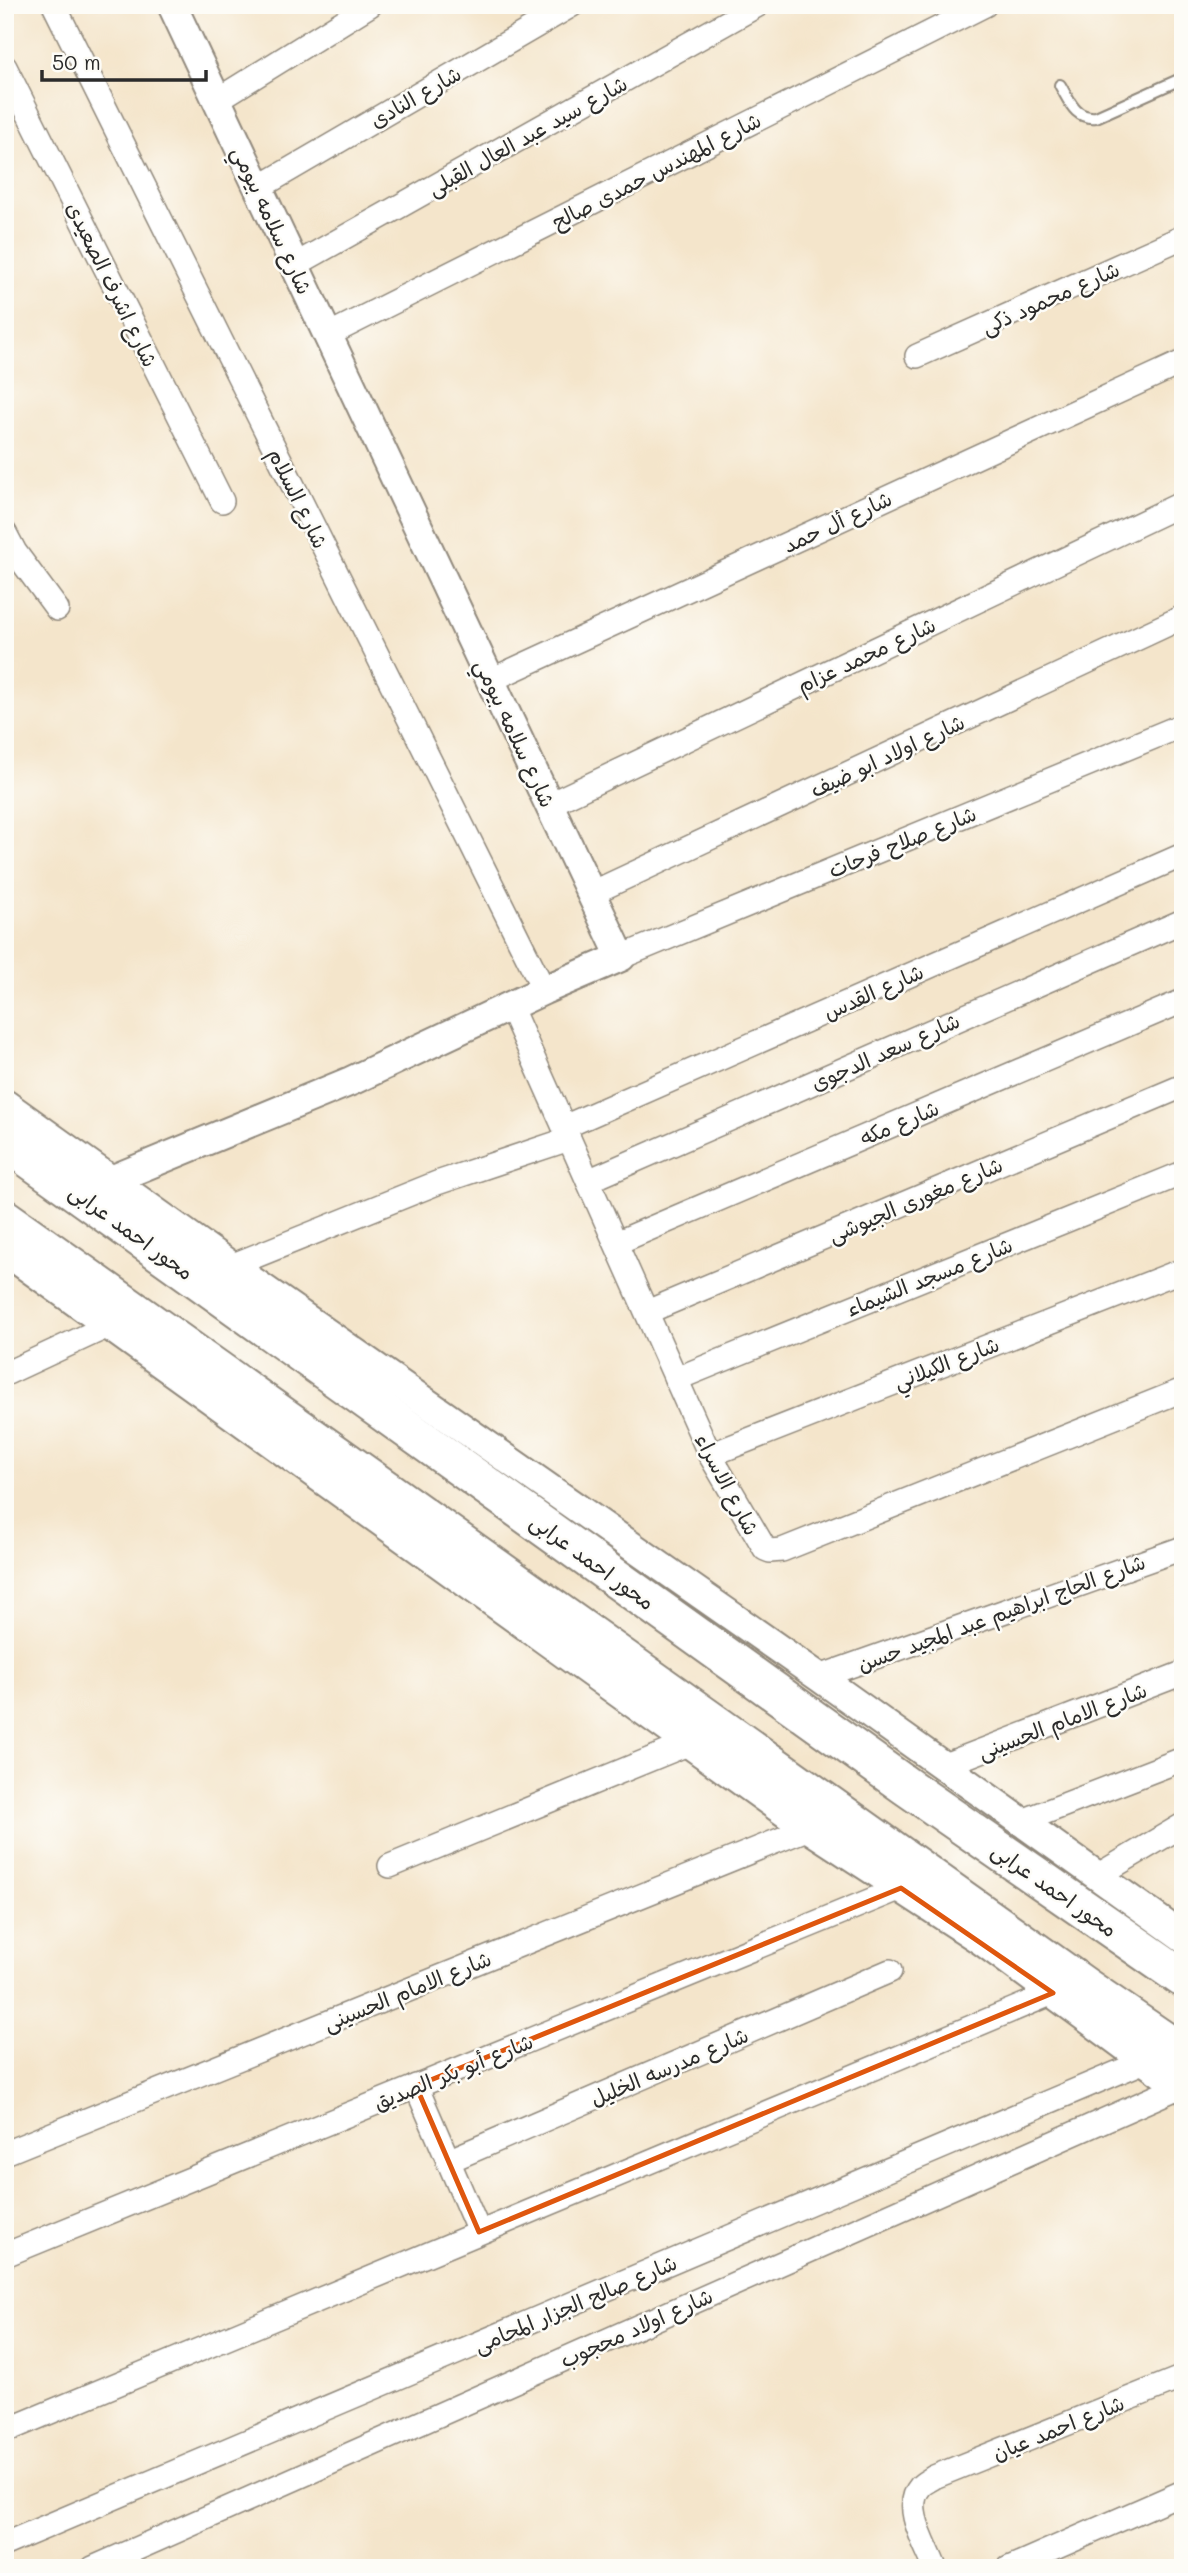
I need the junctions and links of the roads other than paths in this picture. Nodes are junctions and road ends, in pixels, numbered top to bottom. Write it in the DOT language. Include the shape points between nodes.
graph roads {
  1 [pos="54,5"];
  2 [pos="172,5"];
  3 [pos="370,5"];
  4 [pos="572,5"];
  5 [pos="758,5"];
  6 [pos="985,5"];
  7 [pos="5,66"];
  8 [pos="1183,78"];
  9 [pos="1060,86"];
  10 [pos="217,100"];
  11 [pos="258,188"];
  12 [pos="1183,237"];
  13 [pos="295,265"];
  14 [pos="328,335"];
  15 [pos="917,356"];
  16 [pos="1183,362"];
  17 [pos="222,501"];
  18 [pos="1183,503"];
  19 [pos="5,533"];
  20 [pos="57,609"];
  21 [pos="1183,617"];
  22 [pos="491,680"];
  23 [pos="1183,725"];
  24 [pos="550,804"];
  25 [pos="1183,855"];
  26 [pos="592,893"];
  27 [pos="1183,921"];
  28 [pos="621,957"];
  29 [pos="544,990"];
  30 [pos="1183,1001"];
  31 [pos="510,1006"];
  32 [pos="1183,1086"];
  33 [pos="5,1104"];
  34 [pos="567,1133"];
  35 [pos="5,1141"];
  36 [pos="1183,1173"];
  37 [pos="111,1181"];
  38 [pos="588,1181"];
  39 [pos="5,1219"];
  40 [pos="616,1243"];
  41 [pos="5,1251"];
  42 [pos="231,1266"];
  43 [pos="1183,1270"];
  44 [pos="647,1312"];
  45 [pos="108,1325"];
  46 [pos="5,1374"];
  47 [pos="676,1379"];
  48 [pos="1183,1390"];
  49 [pos="710,1455"];
  50 [pos="1183,1548"];
  51 [pos="1183,1673"];
  52 [pos="820,1677"];
  53 [pos="690,1743"];
  54 [pos="1183,1759"];
  55 [pos="942,1766"];
  56 [pos="1020,1822"];
  57 [pos="1183,1825"];
  58 [pos="809,1828"];
  59 [pos="390,1866"];
  60 [pos="1097,1877"];
  61 [pos="901,1888"];
  62 [pos="1176,1925"];
  63 [pos="890,1971"];
  64 [pos="1183,1978"];
  65 [pos="1053,1993"];
  66 [pos="1145,2062"];
  67 [pos="1182,2077"];
  68 [pos="415,2086"];
  69 [pos="5,2153"];
  70 [pos="447,2161"];
  71 [pos="479,2232"];
  72 [pos="5,2255"];
  73 [pos="1183,2377"];
  74 [pos="5,2431"];
  75 [pos="1183,2492"];
  76 [pos="5,2544"];
  77 [pos="93,2568"];
  78 [pos="935,2568"];
  79 [pos="1009,2568"];
  1 -- 29 [label="street, شارع السلام"];
  2 -- 10 [label="street, شارع سلامه بيومي"];
  3 -- 10 [label="street"];
  4 -- 11 [label="street, شارع النادى"];
  5 -- 13 [label="street, شارع سيد عبد العال القبلى"];
  6 -- 14 [label="street, شارع المهندس حمدى صالح"];
  7 -- 17 [label="street, شارع اشرف الصعيدى"];
  8 -- 9 [label="lane" via="1096,117 1074,110"];
  10 -- 11 [label="street, شارع سلامه بيومي"];
  11 -- 13 [label="street, شارع سلامه بيومي"];
  12 -- 15 [label="street, شارع محمود ذكى"];
  13 -- 14 [label="street, شارع سلامه بيومي"];
  14 -- 22 [label="street, شارع سلامه بيومي"];
  16 -- 22 [label="street, شارع أل حمد"];
  18 -- 24 [label="street, شارع محمد عزام"];
  19 -- 20 [label="street"];
  21 -- 26 [label="street, شارع اولاد ابو ضيف"];
  22 -- 24 [label="street, شارع سلامه بيومي"];
  23 -- 28 [label="street, شارع صلاح فرحات"];
  24 -- 26 [label="street, شارع سلامه بيومي"];
  25 -- 34 [label="street, شارع القدس"];
  26 -- 28 [label="street, شارع سلامه بيومي"];
  27 -- 38 [label="street, شارع سعد الدجوى"];
  28 -- 29 [label="street"];
  29 -- 31 [label="street"];
  30 -- 40 [label="street, شارع مكه"];
  31 -- 34 [label="street, شارع الاسراء"];
  31 -- 37 [label="street" via="351,1080"];
  32 -- 44 [label="street, شارع مغورى الجيوشى"];
  33 -- 37 [label="street"];
  34 -- 38 [label="street, شارع الاسراء"];
  34 -- 42 [label="street, شارع القدس"];
  35 -- 64 [label="highway, محور احمد عرابى" via="895,1778"];
  36 -- 47 [label="street, شارع مسجد الشيماء"];
  37 -- 42 [label="street"];
  38 -- 40 [label="street, شارع الاسراء"];
  39 -- 67 [label="highway" via="1074,1979"];
  40 -- 44 [label="street, شارع الاسراء"];
  41 -- 45 [label="street"];
  42 -- 52 [label="street"];
  43 -- 49 [label="street, شارع الكيلاني"];
  44 -- 47 [label="street, شارع الاسراء"];
  45 -- 46 [label="street"];
  45 -- 53 [label="street"];
  47 -- 49 [label="street, شارع الاسراء"];
  48 -- 49 [label="street, شارع الاسراء" via="776,1551 761,1545"];
  50 -- 52 [label="street, شارع الحاج ابراهيم عبد المجيد حسن"];
  51 -- 55 [label="street, شارع الامام الحسينى"];
  52 -- 55 [label="street"];
  53 -- 58 [label="street"];
  53 -- 59 [label="street"];
  54 -- 56 [label="street"];
  55 -- 56 [label="street"];
  56 -- 60 [label="street"];
  57 -- 60 [label="street"];
  58 -- 61 [label="street"];
  58 -- 69 [label="street, شارع الامام الحسينى"];
  60 -- 62 [label="street"];
  61 -- 65 [label="street"];
  61 -- 68 [label="street, شارع أبو بكر الصديق"];
  63 -- 70 [label="street, شارع مدرسه الخليل"];
  65 -- 66 [label="street"];
  65 -- 71 [label="street"];
  66 -- 67 [label="street"];
  66 -- 76 [label="street, شارع صالح الجزار المحامى"];
  67 -- 77 [label="street, شارع اولاد محجوب"];
  68 -- 70 [label="street"];
  68 -- 72 [label="street, شارع أبو بكر الصديق"];
  70 -- 71 [label="street"];
  71 -- 74 [label="street"];
  73 -- 78 [label="street, شارع احمد عيان" via="920,2486 913,2501 914,2515"];
  75 -- 79 [label="street"];
}
